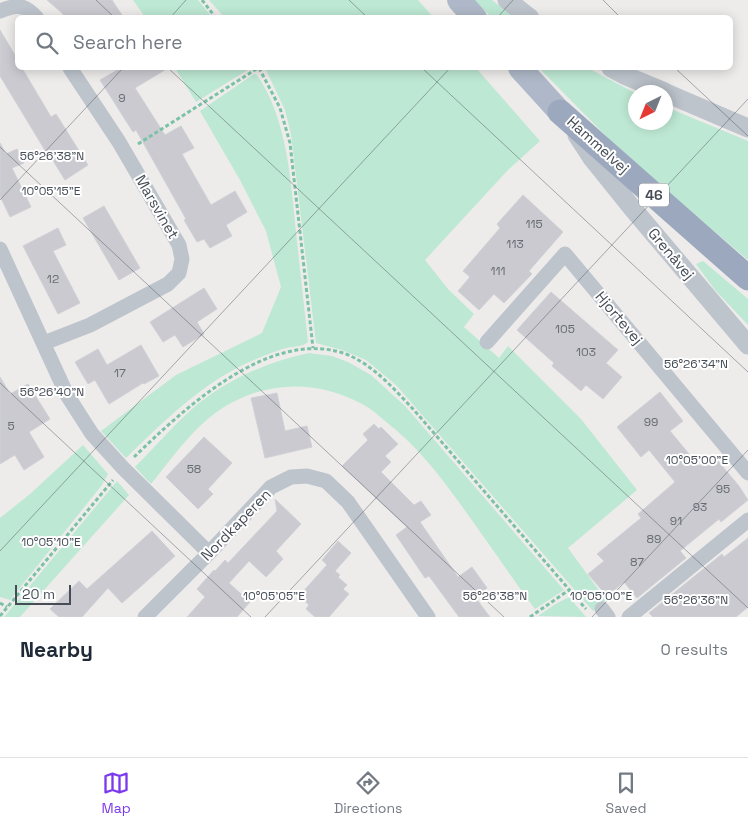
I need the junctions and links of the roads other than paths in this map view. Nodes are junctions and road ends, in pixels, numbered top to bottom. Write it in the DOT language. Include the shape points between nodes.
graph roads {
  1 [pos="459,0"];
  2 [pos="507,0"];
  3 [pos="0,11"];
  4 [pos="34,15"];
  5 [pos="472,15"];
  6 [pos="526,15"];
  7 [pos="71,70"];
  8 [pos="522,70"];
  9 [pos="615,70"];
  10 [pos="647,85"];
  11 [pos="673,96"];
  12 [pos="560,112"];
  13 [pos="748,128"];
  14 [pos="2,259"];
  15 [pos="748,278"];
  16 [pos="487,342"];
  17 [pos="44,343"];
  18 [pos="748,345"];
  19 [pos="748,473"];
  20 [pos="748,520"];
  21 [pos="209,553"];
  22 [pos="145,617"];
  23 [pos="428,617"];
  24 [pos="629,617"];
  1 -- 5 [label="main road"];
  2 -- 6 [label="street"];
  3 -- 4 [label="street" via="14,5 28,9"];
  7 -- 17 [label="street, Marsvinet" via="125,152 179,245 182,259 178,273 168,284 90,325"];
  8 -- 12 [label="main road, Grenåvej / 46"];
  9 -- 10 [label="street"];
  11 -- 13 [label="street"];
  12 -- 15 [label="highway, Hammelvej / 46"];
  12 -- 18 [label="street, Grenåvej" via="592,158"];
  14 -- 17 [label="street"];
  16 -- 19 [label="street, Hjortevej" via="565,254"];
  17 -- 21 [label="street" via="67,395 92,434"];
  20 -- 24 [label="street"];
  21 -- 22 [label="street, Nordkaperen"];
  21 -- 23 [label="street, Nordkaperen" via="271,487 291,477 307,476 326,481 348,502"];
}
